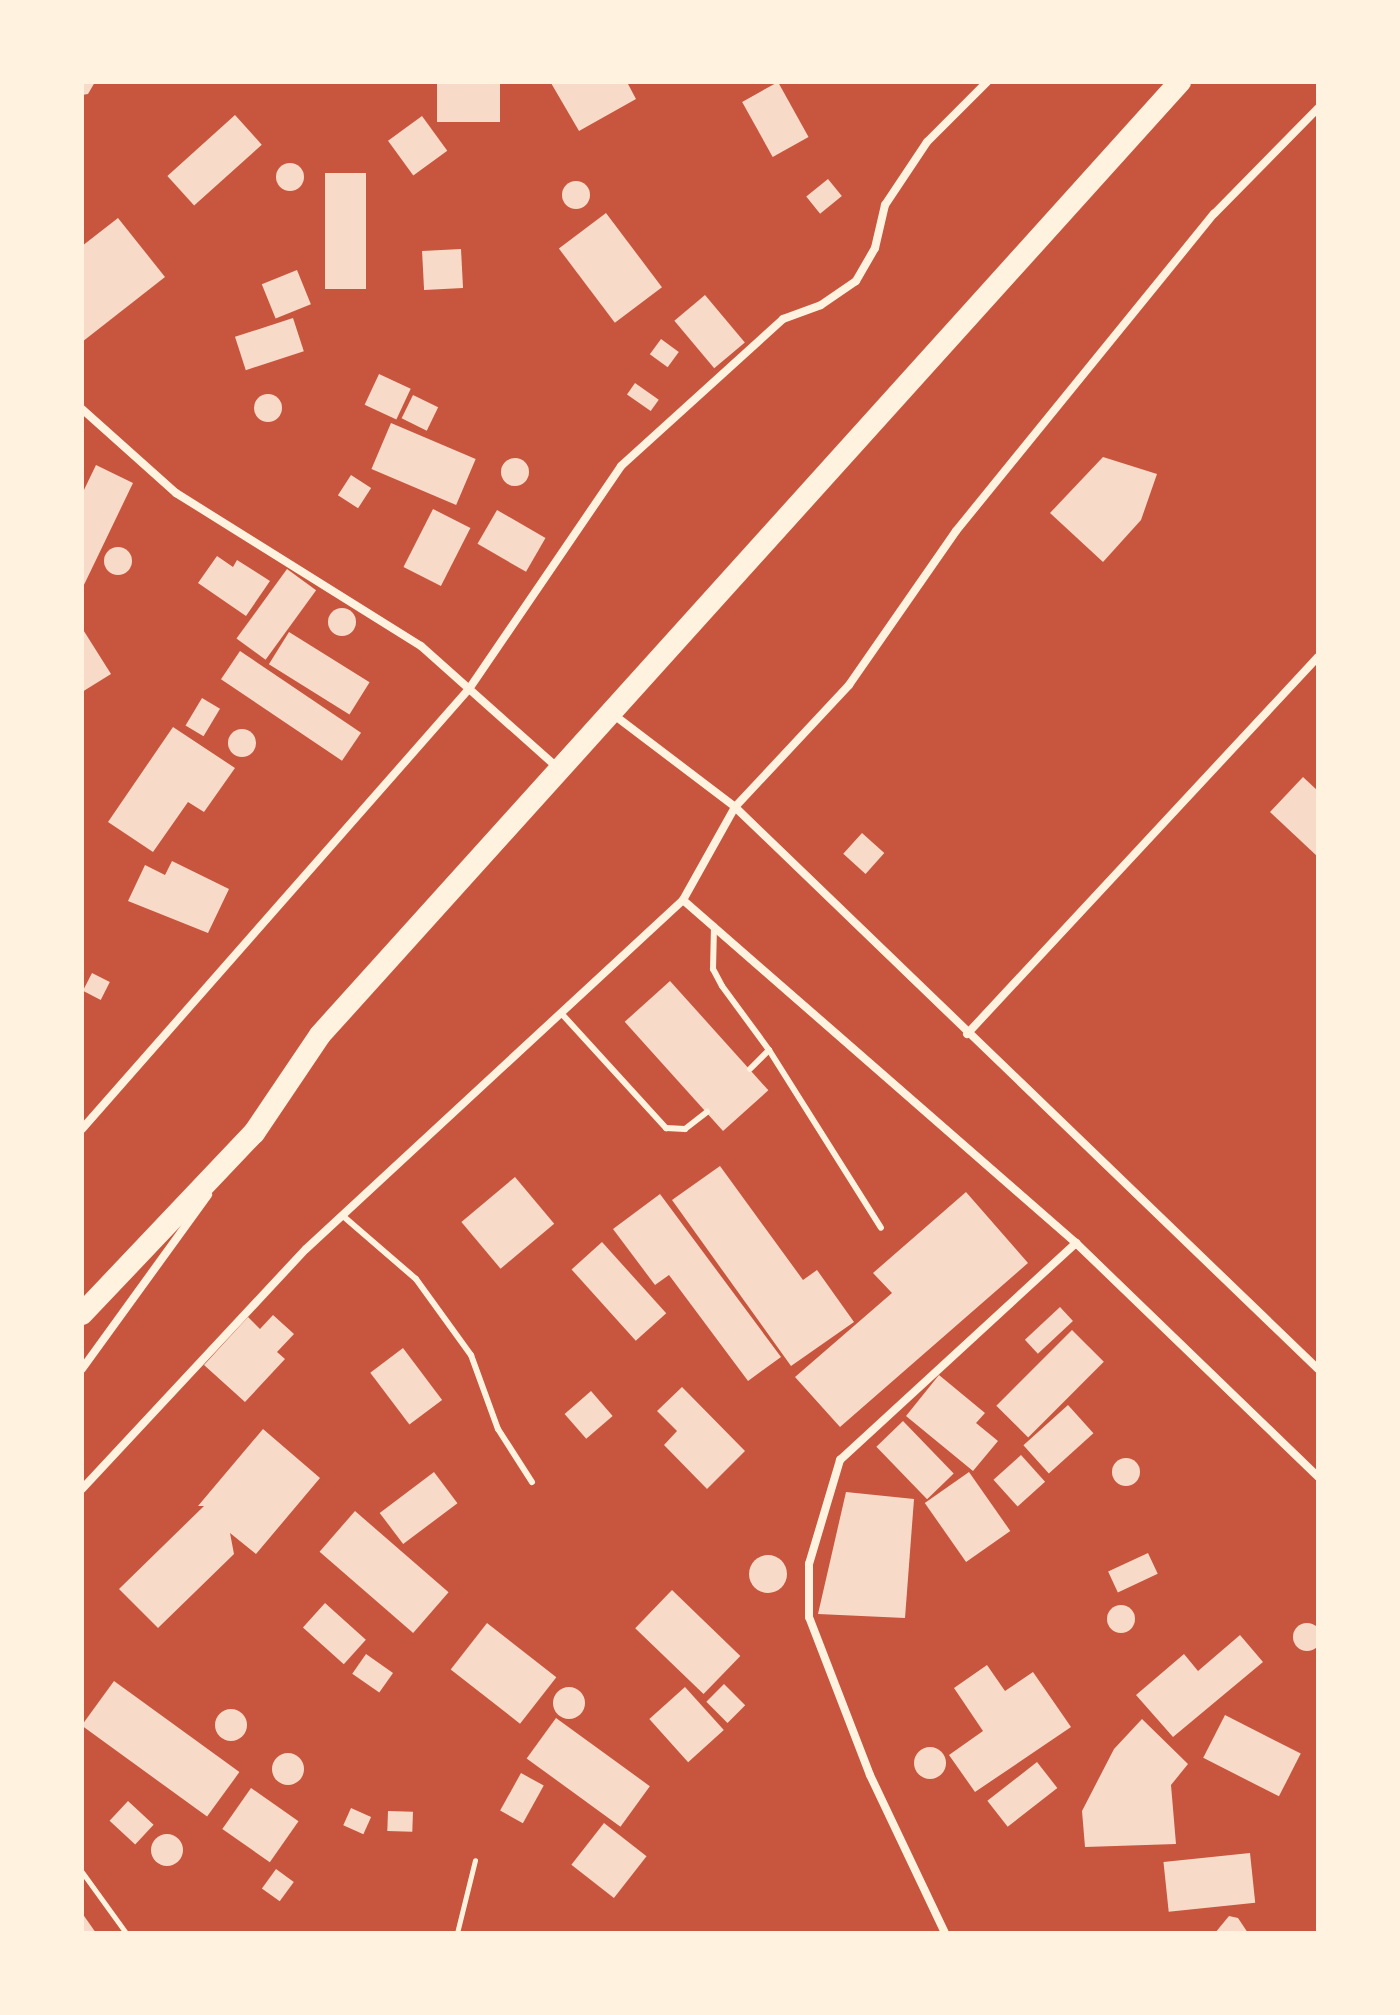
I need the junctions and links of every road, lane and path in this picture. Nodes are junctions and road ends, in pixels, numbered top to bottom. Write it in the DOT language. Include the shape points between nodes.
graph roads {
  1 [pos="987,82"];
  2 [pos="1180,82"];
  3 [pos="1318,108"];
  4 [pos="82,409"];
  5 [pos="1318,657"];
  6 [pos="469,689"];
  7 [pos="614,715"];
  8 [pos="563,772"];
  9 [pos="735,807"];
  10 [pos="683,900"];
  11 [pos="714,926"];
  12 [pos="561,1013"];
  13 [pos="967,1034"];
  14 [pos="769,1050"];
  15 [pos="750,1069"];
  16 [pos="707,1112"];
  17 [pos="82,1129"];
  18 [pos="254,1133"];
  19 [pos="343,1216"];
  20 [pos="881,1228"];
  21 [pos="1076,1243"];
  22 [pos="82,1314"];
  23 [pos="82,1369"];
  24 [pos="1318,1369"];
  25 [pos="1318,1477"];
  26 [pos="532,1482"];
  27 [pos="82,1489"];
  28 [pos="475,1860"];
  29 [pos="82,1872"];
  30 [pos="126,1933"];
  31 [pos="457,1933"];
  32 [pos="945,1933"];
  1 -- 6 [label="street" via="927,142 885,205 875,248 856,281 821,305 783,319 621,466"];
  2 -- 7 [label="highway"];
  3 -- 9 [label="street" via="1214,214 956,531 849,685"];
  4 -- 6 [label="street" via="176,493 421,646"];
  5 -- 13 [label="street"];
  6 -- 8 [label="street"];
  6 -- 17 [label="street"];
  7 -- 8 [label="highway"];
  7 -- 9 [label="street"];
  8 -- 18 [label="highway" via="320,1035"];
  9 -- 10 [label="street"];
  9 -- 13 [label="street"];
  10 -- 11 [label="street"];
  10 -- 12 [label="street"];
  11 -- 14 [label="lane" via="713,969"];
  11 -- 21 [label="street"];
  12 -- 16 [label="lane" via="666,1128 685,1129"];
  12 -- 19 [label="street"];
  13 -- 24 [label="street"];
  14 -- 15 [label="lane"];
  14 -- 20 [label="lane"];
  18 -- 22 [label="highway"];
  18 -- 23 [label="street"];
  19 -- 26 [label="lane" via="416,1279 471,1355 498,1429"];
  19 -- 27 [label="street"];
  21 -- 25 [label="street"];
  21 -- 32 [label="street" via="840,1460 809,1564 809,1617 870,1775"];
  28 -- 31 [label="path"];
  29 -- 30 [label="path"];
}
